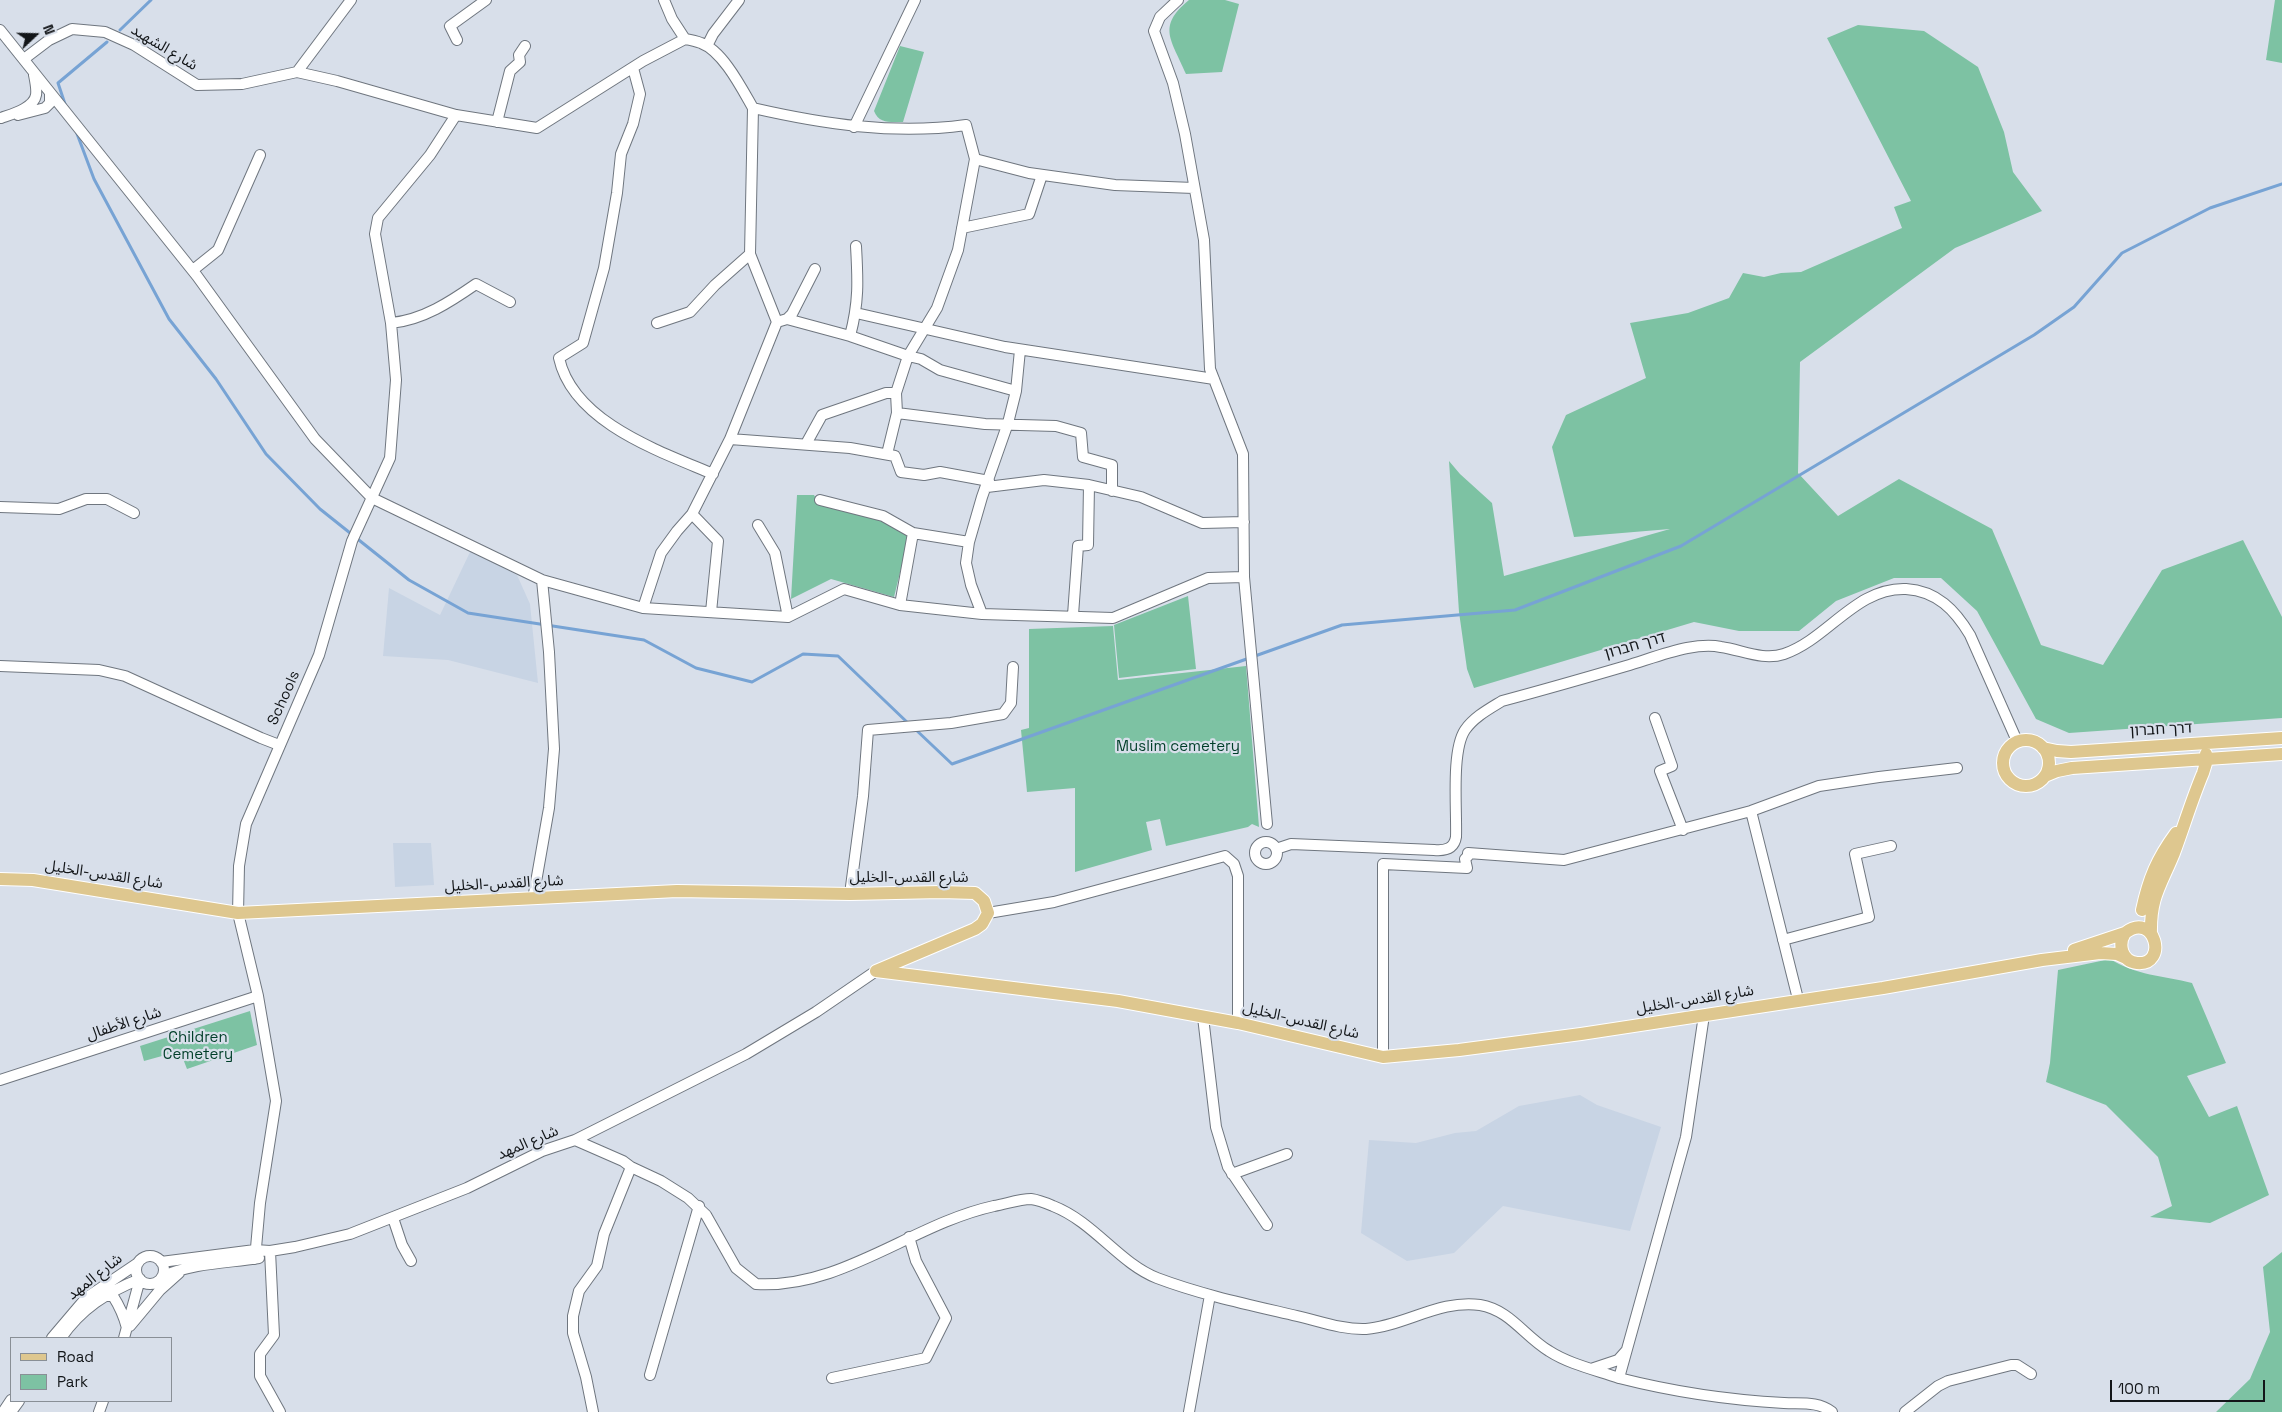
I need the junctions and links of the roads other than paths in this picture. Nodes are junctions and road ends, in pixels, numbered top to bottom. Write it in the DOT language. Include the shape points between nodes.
graph roads {
  1 [pos="351,0"];
  2 [pos="486,0"];
  3 [pos="664,0"];
  4 [pos="740,0"];
  5 [pos="915,0"];
  6 [pos="1178,0"];
  7 [pos="0,30"];
  8 [pos="686,39"];
  9 [pos="457,40"];
  10 [pos="525,46"];
  11 [pos="707,46"];
  12 [pos="24,59"];
  13 [pos="633,68"];
  14 [pos="297,72"];
  15 [pos="34,73"];
  16 [pos="50,93"];
  17 [pos="45,108"];
  18 [pos="753,108"];
  19 [pos="66,113"];
  20 [pos="456,115"];
  21 [pos="0,118"];
  22 [pos="497,122"];
  23 [pos="854,127"];
  24 [pos="260,155"];
  25 [pos="975,159"];
  26 [pos="1042,175"];
  27 [pos="1194,188"];
  28 [pos="962,228"];
  29 [pos="856,246"];
  30 [pos="750,254"];
  31 [pos="815,269"];
  32 [pos="193,270"];
  33 [pos="510,302"];
  34 [pos="856,313"];
  35 [pos="782,321"];
  36 [pos="391,323"];
  37 [pos="657,323"];
  38 [pos="925,330"];
  39 [pos="850,336"];
  40 [pos="1020,350"];
  41 [pos="908,356"];
  42 [pos="1214,379"];
  43 [pos="1016,390"];
  44 [pos="896,393"];
  45 [pos="896,413"];
  46 [pos="1008,423"];
  47 [pos="730,439"];
  48 [pos="806,444"];
  49 [pos="887,454"];
  50 [pos="713,474"];
  51 [pos="988,484"];
  52 [pos="1088,485"];
  53 [pos="1112,491"];
  54 [pos="372,498"];
  55 [pos="820,500"];
  56 [pos="0,507"];
  57 [pos="134,513"];
  58 [pos="692,514"];
  59 [pos="1244,522"];
  60 [pos="758,525"];
  61 [pos="913,533"];
  62 [pos="970,542"];
  63 [pos="1244,577"];
  64 [pos="542,580"];
  65 [pos="900,605"];
  66 [pos="643,608"];
  67 [pos="711,612"];
  68 [pos="982,614"];
  69 [pos="1073,615"];
  70 [pos="788,616"];
  71 [pos="0,666"];
  72 [pos="1013,667"];
  73 [pos="1655,718"];
  74 [pos="2282,738"];
  75 [pos="2017,741"];
  76 [pos="2203,744"];
  77 [pos="279,745"];
  78 [pos="2043,748"];
  79 [pos="2282,754"];
  80 [pos="2203,760"];
  81 [pos="1957,768"];
  82 [pos="2045,776"];
  83 [pos="1751,811"];
  84 [pos="2185,820"];
  85 [pos="1267,824"];
  86 [pos="1683,830"];
  87 [pos="1891,846"];
  88 [pos="1276,849"];
  89 [pos="0,879"];
  90 [pos="2155,893"];
  91 [pos="850,894"];
  92 [pos="533,899"];
  93 [pos="2142,910"];
  94 [pos="238,913"];
  95 [pos="988,913"];
  96 [pos="2128,931"];
  97 [pos="2151,934"];
  98 [pos="1783,940"];
  99 [pos="2126,958"];
  100 [pos="2042,960"];
  101 [pos="876,971"];
  102 [pos="258,996"];
  103 [pos="1798,1000"];
  104 [pos="1704,1015"];
  105 [pos="1203,1017"];
  106 [pos="1238,1024"];
  107 [pos="1383,1057"];
  108 [pos="0,1080"];
  109 [pos="574,1140"];
  110 [pos="1287,1154"];
  111 [pos="631,1167"];
  112 [pos="1232,1174"];
  113 [pos="699,1206"];
  114 [pos="393,1218"];
  115 [pos="1266,1225"];
  116 [pos="909,1238"];
  117 [pos="270,1251"];
  118 [pos="255,1254"];
  119 [pos="411,1261"];
  120 [pos="161,1262"];
  121 [pos="138,1263"];
  122 [pos="186,1268"];
  123 [pos="161,1278"];
  124 [pos="140,1279"];
  125 [pos="1210,1294"];
  126 [pos="106,1296"];
  127 [pos="154,1297"];
  128 [pos="126,1334"];
  129 [pos="53,1337"];
  130 [pos="62,1337"];
  131 [pos="1626,1350"];
  132 [pos="1591,1369"];
  133 [pos="2031,1374"];
  134 [pos="650,1375"];
  135 [pos="832,1378"];
  136 [pos="1619,1378"];
  137 [pos="10,1402"];
  138 [pos="1785,1408"];
  139 [pos="3,1412"];
  140 [pos="280,1412"];
  141 [pos="594,1412"];
  142 [pos="1189,1412"];
  143 [pos="1832,1412"];
  144 [pos="1905,1412"];
  1 -- 14 [label="street"];
  2 -- 9 [label="street" via="450,26"];
  3 -- 8 [label="street"];
  4 -- 11 [label="street"];
  5 -- 23 [label="street"];
  6 -- 27 [label="street" via="1160,17 1154,32 1173,83"];
  7 -- 12 [label="street"];
  8 -- 11 [label="street"];
  8 -- 13 [label="street"];
  10 -- 22 [label="street" via="519,55 520,62 510,71"];
  11 -- 18 [label="street" via="727,66"];
  12 -- 14 [label="street, شارع الشهيد" via="49,40 72,29 105,32 134,44 197,85 242,84"];
  12 -- 15 [label="street"];
  13 -- 22 [label="street" via="537,128"];
  13 -- 50 [label="street" via="640,94 621,154 617,193 595,303 583,343 560,358 568,381 594,414 614,428"];
  14 -- 20 [label="street"];
  15 -- 16 [label="street"];
  15 -- 21 [label="street" via="36,95 32,102"];
  16 -- 17 [label="street" via="50,103"];
  16 -- 19 [label="street"];
  17 -- 19 [label="street"];
  17 -- 21 [label="street"];
  18 -- 23 [label="street"];
  18 -- 30 [label="street"];
  19 -- 32 [label="street"];
  20 -- 22 [label="street"];
  20 -- 36 [label="street, Schools" via="430,155 378,218 375,234"];
  23 -- 25 [label="street" via="930,130 966,125"];
  24 -- 32 [label="street" via="218,250"];
  25 -- 26 [label="street"];
  25 -- 28 [label="street"];
  26 -- 27 [label="street" via="1115,186"];
  26 -- 28 [label="street" via="1029,214"];
  27 -- 42 [label="street" via="1204,240 1210,368"];
  28 -- 38 [label="street" via="958,250 937,308"];
  29 -- 34 [label="street" via="859,292"];
  30 -- 35 [label="street"];
  30 -- 37 [label="street" via="714,285 690,312"];
  31 -- 35 [label="street" via="792,314"];
  32 -- 54 [label="street" via="315,439"];
  33 -- 36 [label="street" via="476,284 448,303 407,322"];
  34 -- 38 [label="street"];
  34 -- 39 [label="street"];
  35 -- 39 [label="street"];
  35 -- 47 [label="street"];
  36 -- 54 [label="street, Schools" via="396,380 390,458"];
  38 -- 40 [label="street"];
  38 -- 41 [label="street"];
  39 -- 41 [label="street"];
  40 -- 42 [label="street"];
  40 -- 43 [label="street"];
  41 -- 43 [label="street" via="940,370"];
  41 -- 44 [label="street"];
  42 -- 59 [label="street" via="1243,454"];
  43 -- 46 [label="street"];
  44 -- 45 [label="street"];
  44 -- 48 [label="street" via="886,392 822,415"];
  45 -- 46 [label="street" via="985,424"];
  45 -- 49 [label="street"];
  46 -- 51 [label="street"];
  46 -- 53 [label="street" via="1056,426 1081,433 1083,457 1112,465"];
  47 -- 48 [label="street"];
  47 -- 50 [label="street"];
  48 -- 49 [label="street"];
  49 -- 51 [label="street" via="895,456 900,472 924,475 940,472"];
  50 -- 58 [label="street"];
  51 -- 52 [label="street" via="1044,480"];
  51 -- 62 [label="street"];
  52 -- 53 [label="street"];
  52 -- 69 [label="street" via="1088,545 1078,546"];
  53 -- 59 [label="street" via="1141,498 1202,523"];
  54 -- 64 [label="street"];
  54 -- 77 [label="street, Schools" via="352,541 319,655"];
  55 -- 61 [label="street" via="883,516"];
  56 -- 57 [label="street" via="58,509 86,499 107,499"];
  58 -- 66 [label="street" via="661,554"];
  58 -- 67 [label="street" via="718,541"];
  59 -- 63 [label="street"];
  60 -- 70 [label="street" via="775,553"];
  61 -- 62 [label="street"];
  61 -- 65 [label="street"];
  62 -- 68 [label="street" via="966,563"];
  63 -- 69 [label="street" via="1208,578 1113,618"];
  63 -- 85 [label="street"];
  64 -- 66 [label="street"];
  64 -- 92 [label="street" via="554,750 549,808"];
  65 -- 68 [label="street"];
  65 -- 70 [label="street" via="844,589"];
  66 -- 67 [label="street"];
  67 -- 70 [label="street"];
  68 -- 69 [label="street"];
  71 -- 77 [label="street" via="99,670 125,676"];
  72 -- 91 [label="street" via="1011,703 1003,714 951,723 868,730"];
  73 -- 86 [label="street" via="1672,766 1660,770"];
  74 -- 76 [label="main road, דרך חברון"];
  75 -- 78 [label="main road" via="2031,740"];
  75 -- 82 [label="main road" via="2003,757 2008,778 2027,786"];
  75 -- 88 [label="street, דרך חברון" via="1960,619 1946,603 1920,591 1904,589 1857,604 1821,633 1784,654 1755,655 1721,647 1686,648 1490,708 1472,722 1462,736 1457,759 1456,837 1449,848 1291,844"];
  76 -- 78 [label="main road, דרך חברון" via="2071,752"];
  76 -- 80 [label="main road"];
  77 -- 94 [label="street, Schools" via="246,824 239,866"];
  78 -- 82 [label="main road" via="2049,765"];
  79 -- 80 [label="main road"];
  80 -- 82 [label="main road" via="2072,768"];
  80 -- 84 [label="main road" via="2194,772 2193,795"];
  81 -- 83 [label="street" via="1820,786"];
  83 -- 86 [label="street"];
  83 -- 98 [label="street"];
  84 -- 90 [label="main road"];
  84 -- 93 [label="main road" via="2157,861"];
  86 -- 107 [label="street" via="1564,860 1468,853 1465,859 1467,868 1383,864"];
  87 -- 98 [label="street" via="1855,854 1869,917"];
  89 -- 94 [label="main road, شارع القدس-الخليل" via="33,880"];
  90 -- 93 [label="main road"];
  90 -- 97 [label="main road"];
  91 -- 92 [label="main road, شارع القدس-الخليل" via="677,891"];
  91 -- 95 [label="main road, شارع القدس-الخليل" via="975,893 984,901"];
  92 -- 94 [label="main road, شارع القدس-الخليل"];
  93 -- 96 [label="main road"];
  94 -- 102 [label="street, Schools"];
  95 -- 101 [label="main road" via="982,924 968,933"];
  95 -- 106 [label="street" via="1054,902 1225,856 1234,864 1238,876"];
  96 -- 97 [label="main road" via="2141,928"];
  96 -- 99 [label="main road" via="2122,937 2121,948"];
  96 -- 100 [label="main road"];
  97 -- 99 [label="main road" via="2156,945 2152,956 2137,963"];
  98 -- 103 [label="street"];
  99 -- 100 [label="main road" via="2100,952"];
  100 -- 103 [label="main road, شارع القدس-الخليل"];
  101 -- 105 [label="main road, شارع القدس-الخليل" via="1118,1001"];
  101 -- 109 [label="street, شارع المهد" via="746,1054"];
  102 -- 108 [label="street, شارع الأطفال"];
  102 -- 118 [label="street, Schools" via="276,1101"];
  103 -- 104 [label="main road, شارع القدس-الخليل"];
  104 -- 107 [label="main road, شارع القدس-الخليل" via="1459,1050"];
  104 -- 131 [label="street" via="1686,1137"];
  105 -- 106 [label="main road, شارع القدس-الخليل"];
  105 -- 112 [label="street" via="1216,1127"];
  106 -- 107 [label="main road, شارع القدس-الخليل"];
  109 -- 111 [label="street"];
  109 -- 114 [label="street, شارع المهد" via="542,1151 467,1188"];
  110 -- 112 [label="street"];
  111 -- 113 [label="street" via="661,1181"];
  111 -- 141 [label="street" via="604,1234 597,1266 579,1291 572,1316 573,1333"];
  112 -- 115 [label="street"];
  113 -- 116 [label="street" via="736,1268 756,1284 794,1283 814,1277"];
  113 -- 134 [label="street"];
  114 -- 117 [label="street, شارع المهد" via="350,1234"];
  114 -- 119 [label="street"];
  116 -- 125 [label="street" via="979,1209 1031,1199 1058,1208 1086,1224 1155,1277"];
  116 -- 135 [label="street" via="916,1261 946,1318 926,1358"];
  117 -- 118 [label="street, شارع المهد" via="259,1259"];
  117 -- 140 [label="street" via="274,1335 260,1354 260,1376"];
  118 -- 120 [label="street"];
  118 -- 122 [label="street"];
  120 -- 121 [label="street" via="152,1256"];
  120 -- 123 [label="street" via="164,1271"];
  121 -- 124 [label="street" via="136,1270"];
  121 -- 129 [label="street, شارع المهد" via="86,1298"];
  122 -- 123 [label="street"];
  122 -- 127 [label="street" via="169,1280"];
  123 -- 124 [label="street" via="149,1284"];
  123 -- 127 [label="street"];
  124 -- 126 [label="street, شارع المهد"];
  124 -- 128 [label="street"];
  125 -- 132 [label="street" via="1362,1329 1381,1327 1457,1304 1479,1305 1499,1310 1549,1352"];
  125 -- 142 [label="street"];
  126 -- 128 [label="street" via="113,1296 118,1302"];
  126 -- 130 [label="street, شارع المهد" via="78,1316"];
  127 -- 128 [label="street"];
  131 -- 132 [label="street" via="1618,1360"];
  131 -- 136 [label="street"];
  132 -- 136 [label="street"];
  133 -- 144 [label="street" via="2017,1364 1948,1381"];
  136 -- 138 [label="street" via="1692,1394"];
  137 -- 139 [label="street"];
  138 -- 143 [label="street" via="1815,1404"];
}
